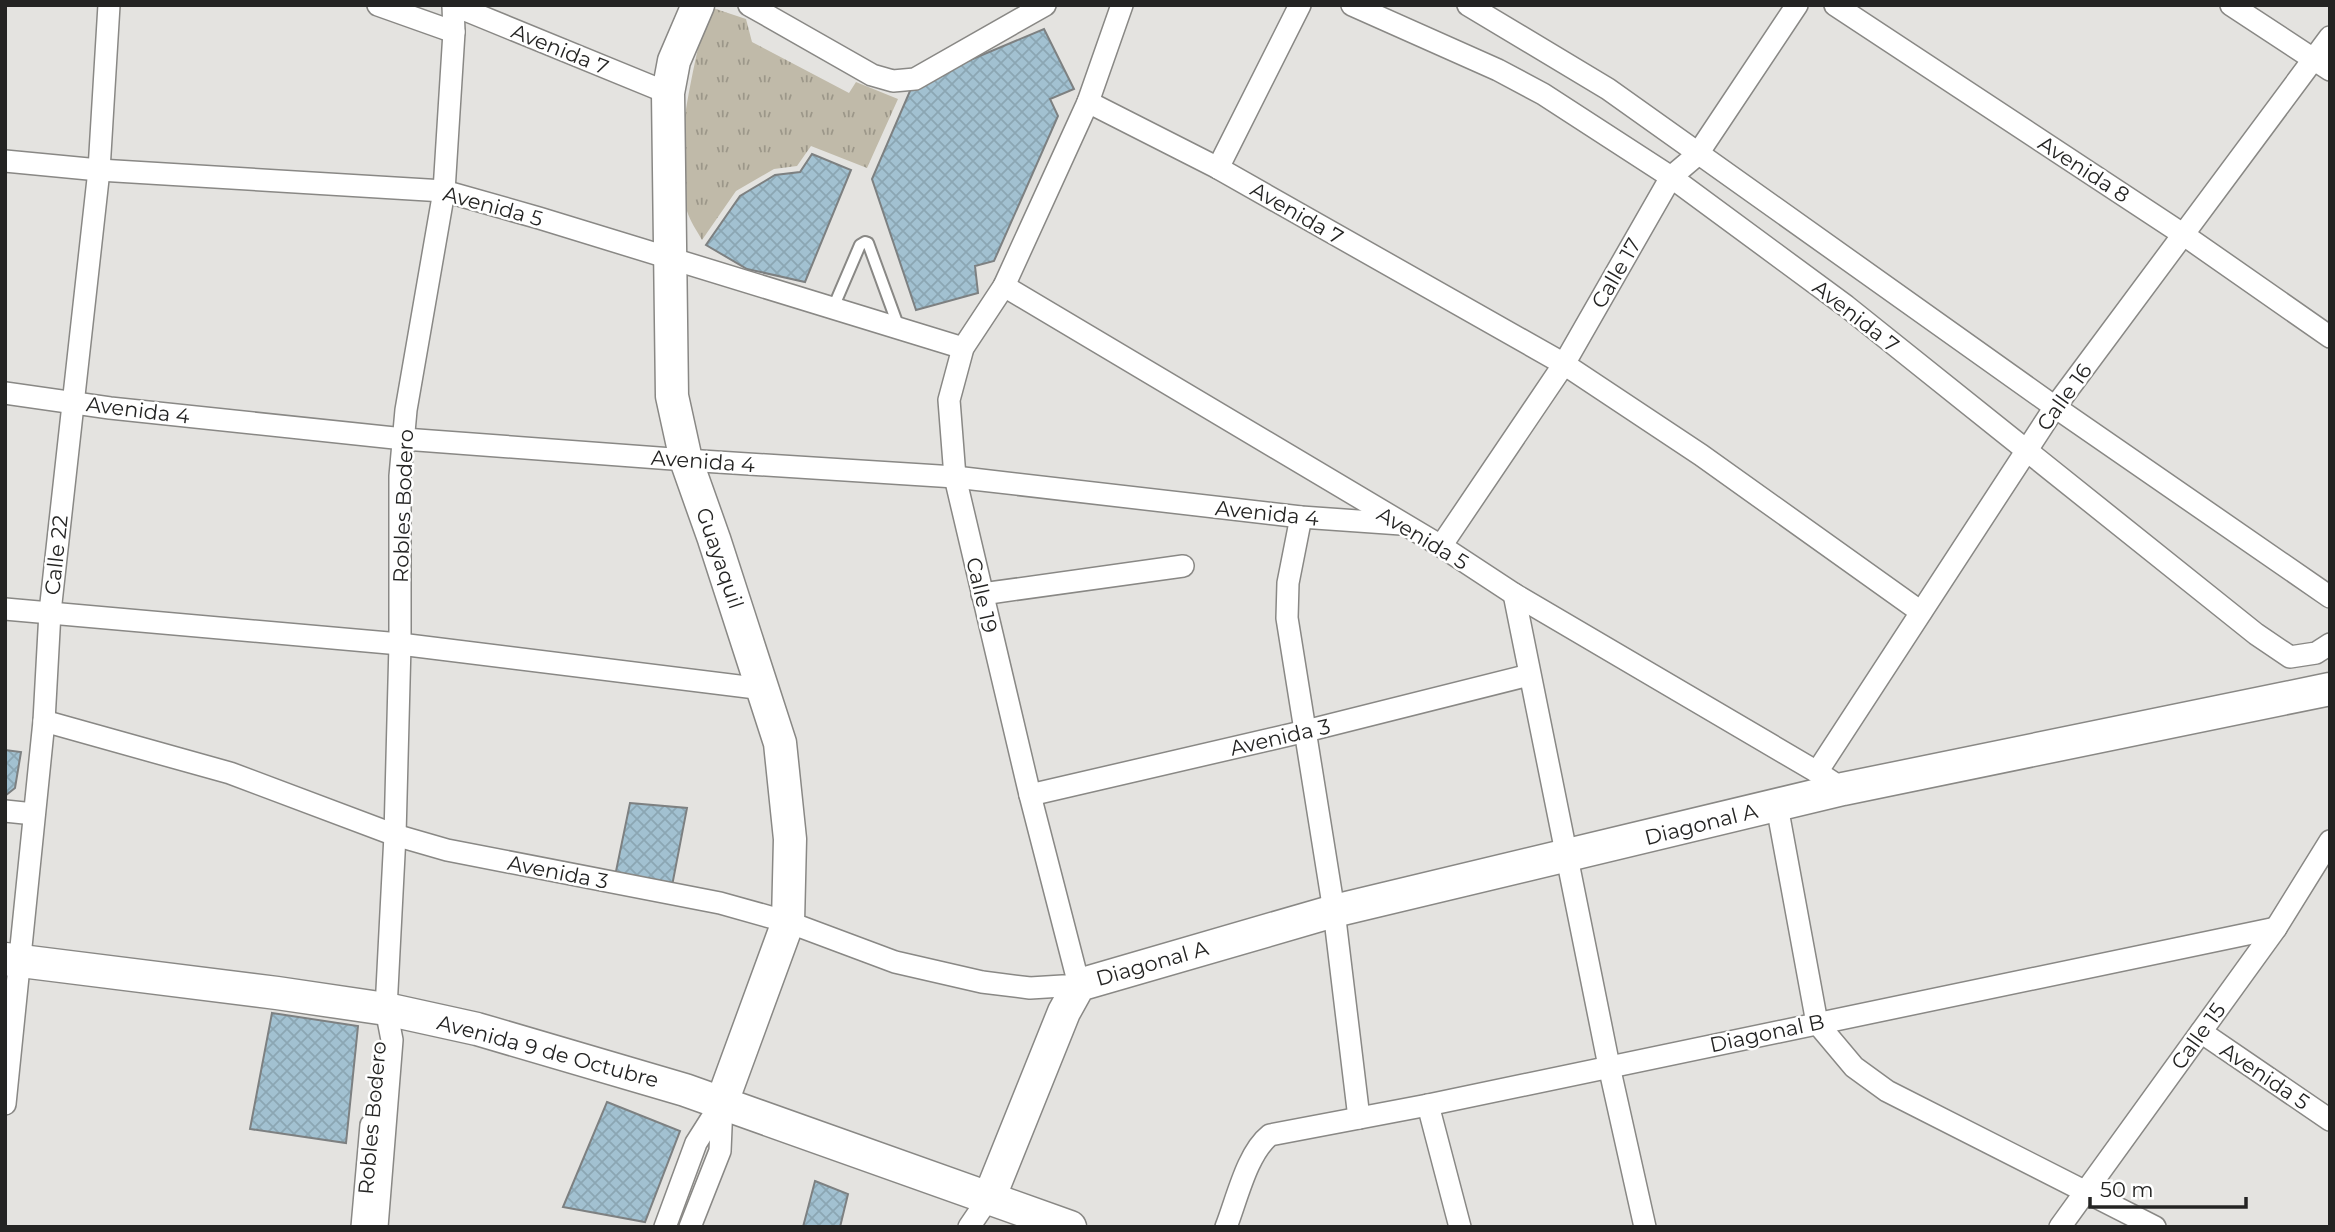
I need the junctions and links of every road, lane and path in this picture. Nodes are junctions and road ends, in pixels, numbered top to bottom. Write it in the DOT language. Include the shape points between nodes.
graph roads {
  1 [pos="109,5"];
  2 [pos="378,5"];
  3 [pos="453,5"];
  4 [pos="698,5"];
  5 [pos="749,5"];
  6 [pos="1045,5"];
  7 [pos="1122,5"];
  8 [pos="1300,5"];
  9 [pos="1352,5"];
  10 [pos="1468,5"];
  11 [pos="1797,5"];
  12 [pos="1835,5"];
  13 [pos="2231,5"];
  14 [pos="454,32"];
  15 [pos="2330,37"];
  16 [pos="2322,65"];
  17 [pos="668,93"];
  18 [pos="1088,102"];
  19 [pos="1698,155"];
  20 [pos="5,161"];
  21 [pos="1218,168"];
  22 [pos="99,170"];
  23 [pos="1671,177"];
  24 [pos="444,191"];
  25 [pos="2184,235"];
  26 [pos="671,259"];
  27 [pos="1004,286"];
  28 [pos="833,308"];
  29 [pos="899,328"];
  30 [pos="2330,337"];
  31 [pos="963,348"];
  32 [pos="1564,365"];
  33 [pos="5,393"];
  34 [pos="73,401"];
  35 [pos="2055,407"];
  36 [pos="404,439"];
  37 [pos="2026,450"];
  38 [pos="686,460"];
  39 [pos="955,477"];
  40 [pos="1301,517"];
  41 [pos="1401,524"];
  42 [pos="1441,546"];
  43 [pos="1183,566"];
  44 [pos="982,594"];
  45 [pos="1514,594"];
  46 [pos="2330,597"];
  47 [pos="5,609"];
  48 [pos="1921,611"];
  49 [pos="50,612"];
  50 [pos="400,644"];
  51 [pos="2330,644"];
  52 [pos="2290,657"];
  53 [pos="1530,675"];
  54 [pos="764,689"];
  55 [pos="2318,692"];
  56 [pos="44,721"];
  57 [pos="1306,731"];
  58 [pos="1830,780"];
  59 [pos="1030,795"];
  60 [pos="1777,806"];
  61 [pos="5,811"];
  62 [pos="34,814"];
  63 [pos="395,835"];
  64 [pos="2327,853"];
  65 [pos="1567,856"];
  66 [pos="1334,911"];
  67 [pos="788,922"];
  68 [pos="2276,928"];
  69 [pos="12,959"];
  70 [pos="1079,985"];
  71 [pos="386,1009"];
  72 [pos="1817,1023"];
  73 [pos="2201,1032"];
  74 [pos="1609,1066"];
  75 [pos="722,1102"];
  76 [pos="5,1104"];
  77 [pos="1428,1105"];
  78 [pos="1359,1118"];
  79 [pos="2330,1120"];
  80 [pos="2086,1192"];
  81 [pos="993,1201"];
  82 [pos="362,1227"];
  83 [pos="377,1227"];
  84 [pos="665,1227"];
  85 [pos="690,1227"];
  86 [pos="969,1227"];
  87 [pos="1070,1227"];
  88 [pos="1226,1227"];
  89 [pos="1460,1227"];
  90 [pos="1645,1227"];
  91 [pos="2060,1227"];
  92 [pos="2155,1227"];
  1 -- 22 [label="street, Calle 22"];
  2 -- 14 [label="street"];
  3 -- 14 [label="street, Robles Bodero"];
  3 -- 17 [label="street, Avenida 7"];
  4 -- 17 [label="street, Guayaquil" via="674,61"];
  5 -- 6 [label="street" via="872,75 893,81 915,79"];
  7 -- 18 [label="street, Calle 19"];
  8 -- 21 [label="street"];
  9 -- 23 [label="street, Avenida 7" via="1543,94"];
  10 -- 19 [label="street, Avenida 7" via="1608,89"];
  11 -- 19 [label="street, Calle 17"];
  12 -- 25 [label="street, Avenida 8"];
  13 -- 16 [label="street"];
  14 -- 24 [label="street, Robles Bodero"];
  15 -- 16 [label="street, Calle 16"];
  16 -- 25 [label="street, Calle 16"];
  17 -- 26 [label="street, Guayaquil"];
  18 -- 21 [label="street, Avenida 7"];
  18 -- 27 [label="street, Calle 19"];
  19 -- 23 [label="street, Calle 17"];
  19 -- 35 [label="street, Avenida 7"];
  20 -- 22 [label="street, Avenida 5"];
  21 -- 32 [label="street, Avenida 7"];
  22 -- 24 [label="street, Avenida 5"];
  22 -- 34 [label="street, Calle 22"];
  23 -- 32 [label="street, Calle 17"];
  23 -- 37 [label="street, Avenida 7" via="1846,306"];
  24 -- 26 [label="street, Avenida 5"];
  24 -- 36 [label="street, Robles Bodero"];
  25 -- 30 [label="street, Avenida 8"];
  25 -- 35 [label="street, Calle 16"];
  26 -- 28 [label="street, Avenida 5"];
  26 -- 38 [label="street, Guayaquil" via="672,396"];
  27 -- 31 [label="street, Calle 19"];
  27 -- 41 [label="street, Avenida 5"];
  28 -- 29 [label="street, Avenida 5"];
  28 -- 29 [label="lane" via="865,242"];
  29 -- 31 [label="street, Avenida 5"];
  31 -- 39 [label="street, Calle 19" via="948,400"];
  32 -- 42 [label="street, Calle 17"];
  32 -- 48 [label="street, Avenida 7" via="1701,455"];
  33 -- 34 [label="street, Avenida 4"];
  34 -- 36 [label="street, Avenida 4"];
  34 -- 49 [label="street, Calle 22"];
  35 -- 37 [label="street, Calle 16"];
  35 -- 46 [label="street, Avenida 7"];
  36 -- 38 [label="street, Avenida 4"];
  36 -- 50 [label="street, Robles Bodero"];
  37 -- 48 [label="street, Calle 16"];
  37 -- 52 [label="street, Avenida 7"];
  38 -- 39 [label="street, Avenida 4"];
  38 -- 54 [label="street, Guayaquil"];
  39 -- 40 [label="street, Avenida 4"];
  39 -- 44 [label="street, Calle 19"];
  40 -- 41 [label="street, Avenida 4"];
  40 -- 57 [label="street" via="1288,583 1287,618"];
  41 -- 42 [label="street, Avenida 5"];
  42 -- 45 [label="street, Avenida 5"];
  43 -- 44 [label="street"];
  44 -- 59 [label="street, Calle 19"];
  45 -- 53 [label="street"];
  45 -- 58 [label="street, Avenida 5"];
  47 -- 49 [label="street"];
  48 -- 58 [label="street, Calle 16"];
  49 -- 50 [label="street"];
  49 -- 56 [label="street, Calle 22"];
  50 -- 54 [label="street"];
  50 -- 63 [label="street, Robles Bodero"];
  51 -- 52 [label="street" via="2316,653"];
  52 -- 55 [label="street"];
  53 -- 57 [label="street, Avenida 3"];
  53 -- 65 [label="street"];
  54 -- 67 [label="street, Guayaquil" via="780,743 790,839"];
  55 -- 58 [label="street, Diagonal A"];
  56 -- 62 [label="street, Calle 22"];
  56 -- 63 [label="street, Avenida 3" via="230,774"];
  57 -- 59 [label="street, Avenida 3"];
  57 -- 66 [label="street"];
  58 -- 60 [label="street, Diagonal A"];
  59 -- 70 [label="street, Calle 19"];
  60 -- 65 [label="street, Diagonal A"];
  60 -- 72 [label="street"];
  61 -- 62 [label="street"];
  62 -- 69 [label="street, Calle 22"];
  63 -- 67 [label="street, Avenida 3" via="447,850 720,903"];
  63 -- 71 [label="street, Robles Bodero"];
  64 -- 68 [label="street, Calle 15"];
  65 -- 66 [label="street, Diagonal A"];
  65 -- 74 [label="street"];
  66 -- 70 [label="street, Diagonal A"];
  66 -- 78 [label="street"];
  67 -- 70 [label="street, Avenida 3" via="895,962 982,982 1030,988"];
  67 -- 75 [label="street, Guayaquil"];
  68 -- 72 [label="street, Diagonal B"];
  68 -- 73 [label="street, Calle 15"];
  69 -- 71 [label="street, Avenida 9 de Octubre"];
  69 -- 76 [label="street, Calle 22"];
  70 -- 81 [label="street" via="1064,1013"];
  71 -- 75 [label="street, Avenida 9 de Octubre" via="477,1029"];
  71 -- 82 [label="street, Robles Bodero" via="378,1038"];
  71 -- 83 [label="street, Robles Bodero" via="392,1040"];
  72 -- 74 [label="street, Diagonal B"];
  72 -- 80 [label="street" via="1854,1067 1887,1091"];
  73 -- 79 [label="street, Avenida 5"];
  73 -- 80 [label="street, Calle 15"];
  74 -- 77 [label="street, Diagonal B"];
  74 -- 90 [label="street"];
  75 -- 81 [label="street, Avenida 9 de Octubre"];
  75 -- 84 [label="street, Guayaquil" via="696,1143"];
  75 -- 85 [label="street, Guayaquil" via="720,1151"];
  77 -- 78 [label="street, Diagonal B"];
  77 -- 89 [label="street"];
  78 -- 88 [label="street, Diagonal B" via="1270,1135 1260,1143"];
  80 -- 91 [label="street, Calle 15"];
  80 -- 92 [label="street"];
  81 -- 86 [label="street"];
  81 -- 87 [label="street, Avenida 9 de Octubre"];
}
